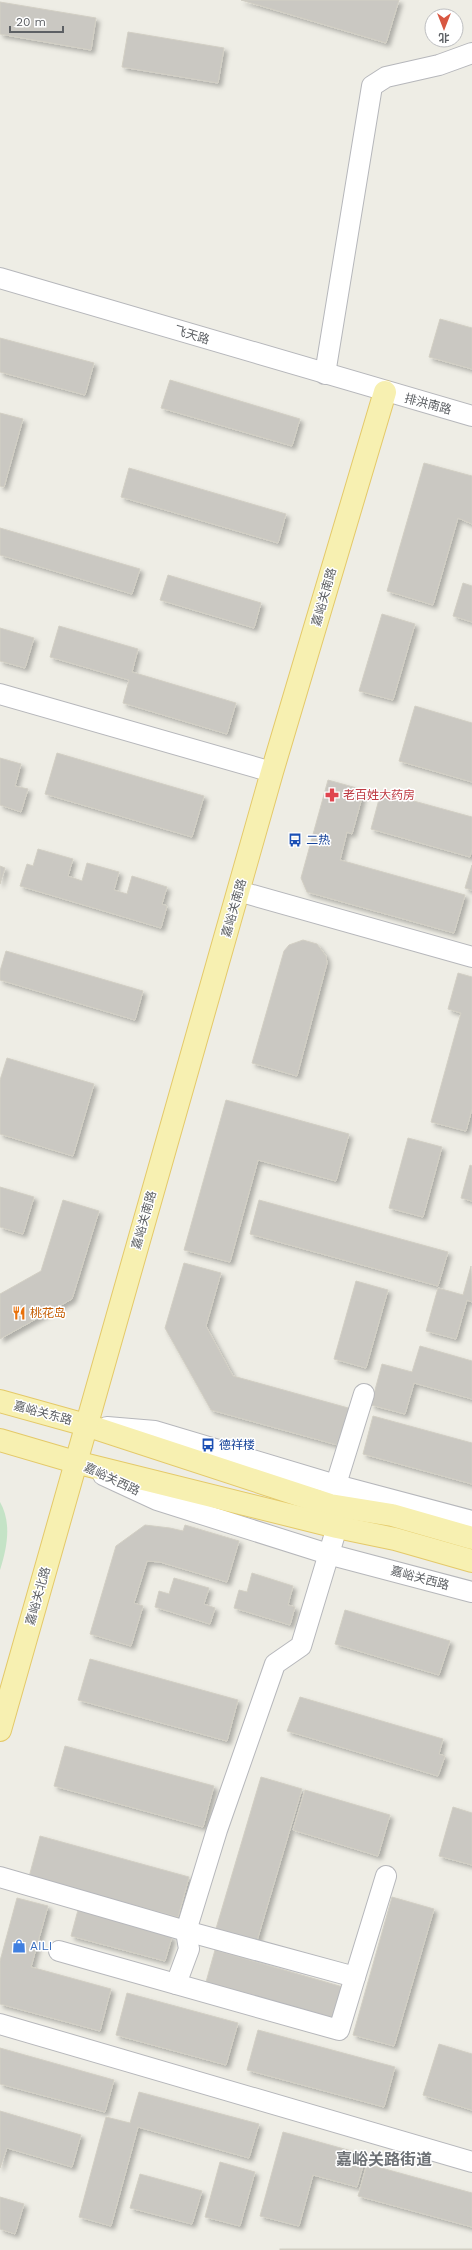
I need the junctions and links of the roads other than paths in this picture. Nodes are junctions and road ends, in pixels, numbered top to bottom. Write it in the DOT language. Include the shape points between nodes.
graph roads {
  1 [pos="472,53"];
  2 [pos="0,278"];
  3 [pos="325,374"];
  4 [pos="385,392"];
  5 [pos="472,416"];
  6 [pos="0,694"];
  7 [pos="272,772"];
  8 [pos="238,891"];
  9 [pos="472,957"];
  10 [pos="364,1394"];
  11 [pos="0,1401"];
  12 [pos="86,1425"];
  13 [pos="0,1440"];
  14 [pos="76,1462"];
  15 [pos="333,1495"];
  16 [pos="472,1521"];
  17 [pos="337,1527"];
  18 [pos="472,1538"];
  19 [pos="328,1554"];
  20 [pos="472,1561"];
  21 [pos="472,1592"];
  22 [pos="0,1730"];
  23 [pos="386,1876"];
  24 [pos="0,1877"];
  25 [pos="186,1931"];
  26 [pos="59,1951"];
  27 [pos="355,1977"];
  28 [pos="176,1984"];
  29 [pos="0,2024"];
  30 [pos="472,2162"];
  1 -- 3 [label="street" via="440,65 386,77 372,86"];
  2 -- 3 [label="street, 飞天路"];
  3 -- 4 [label="street, 飞天路"];
  4 -- 5 [label="street, 排洪南路"];
  4 -- 7 [label="main road, 嘉峪关南路"];
  6 -- 7 [label="street"];
  7 -- 8 [label="main road, 嘉峪关南路"];
  8 -- 9 [label="street"];
  8 -- 12 [label="main road, 嘉峪关南路"];
  10 -- 15 [label="street"];
  11 -- 12 [label="main road, 嘉峪关东路"];
  12 -- 14 [label="main road, 嘉峪关南路"];
  12 -- 15 [label="main road"];
  13 -- 14 [label="main road"];
  14 -- 17 [label="main road, 嘉峪关西路"];
  14 -- 19 [label="street, 嘉峪关西路" via="157,1500"];
  14 -- 22 [label="main road, 嘉峪关北路"];
  15 -- 16 [label="street"];
  15 -- 18 [label="main road"];
  17 -- 19 [label="street"];
  17 -- 20 [label="main road, 嘉峪关西路" via="395,1539"];
  19 -- 21 [label="street, 嘉峪关西路"];
  19 -- 25 [label="street" via="301,1646 275,1664 217,1830"];
  23 -- 27 [label="street"];
  24 -- 25 [label="street"];
  25 -- 27 [label="street"];
  25 -- 28 [label="street" via="189,1949"];
  26 -- 28 [label="street"];
  27 -- 28 [label="street" via="339,2030"];
  29 -- 30 [label="street"];
}
